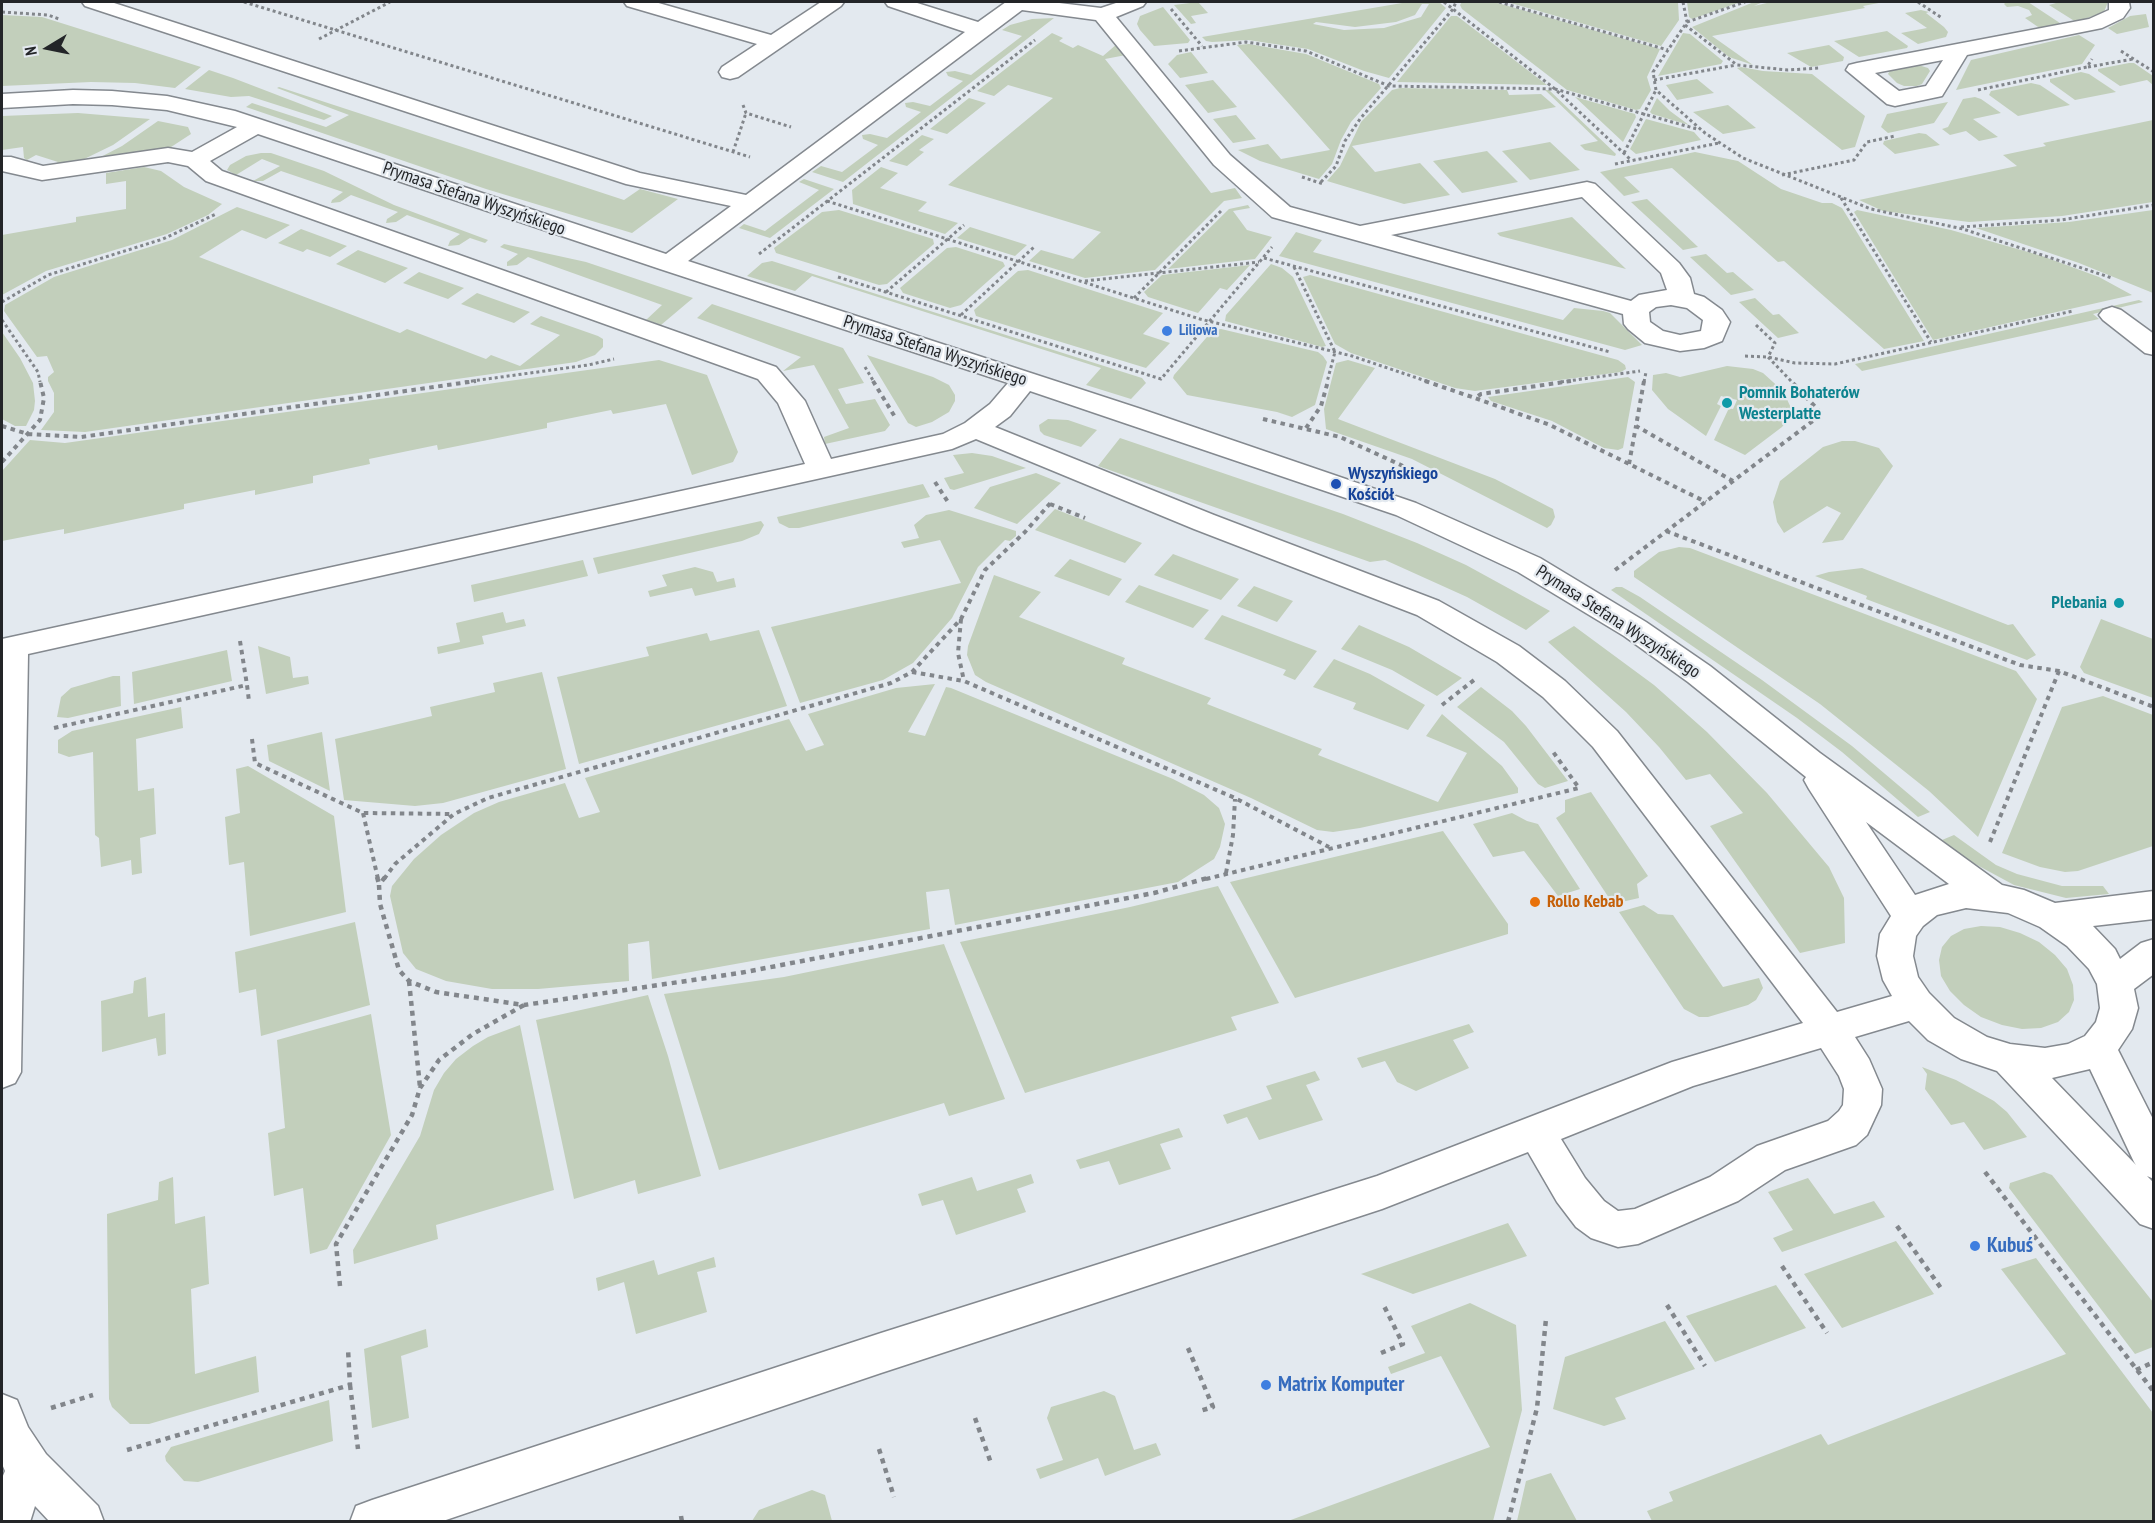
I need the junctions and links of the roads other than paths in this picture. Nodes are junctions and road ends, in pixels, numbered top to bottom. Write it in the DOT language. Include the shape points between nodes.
graph roads {
  1 [pos="92,2"];
  2 [pos="634,2"];
  3 [pos="834,2"];
  4 [pos="895,2"];
  5 [pos="1018,2"];
  6 [pos="1136,2"];
  7 [pos="2119,2"];
  8 [pos="1103,15"];
  9 [pos="980,30"];
  10 [pos="774,42"];
  11 [pos="1959,51"];
  12 [pos="730,72"];
  13 [pos="2,101"];
  14 [pos="257,125"];
  15 [pos="195,160"];
  16 [pos="2,164"];
  17 [pos="748,204"];
  18 [pos="1356,235"];
  19 [pos="669,264"];
  20 [pos="1682,299"];
  21 [pos="1635,310"];
  22 [pos="2112,315"];
  23 [pos="2154,347"];
  24 [pos="1025,380"];
  25 [pos="975,429"];
  26 [pos="822,470"];
  27 [pos="7,648"];
  28 [pos="1808,761"];
  29 [pos="5,771"];
  30 [pos="1991,896"];
  31 [pos="2154,905"];
  32 [pos="1910,916"];
  33 [pos="2053,917"];
  34 [pos="2154,953"];
  35 [pos="2115,984"];
  36 [pos="1916,1004"];
  37 [pos="1828,1028"];
  38 [pos="2098,1047"];
  39 [pos="2010,1060"];
  40 [pos="2,1072"];
  41 [pos="1536,1131"];
  42 [pos="2154,1162"];
  43 [pos="2154,1211"];
  44 [pos="2,1415"];
  45 [pos="30,1469"];
  46 [pos="7,1521"];
  47 [pos="82,1521"];
  48 [pos="372,1521"];
  1 -- 17 [label="street" via="634,178"];
  2 -- 10 [label="street"];
  3 -- 10 [label="street"];
  4 -- 9 [label="street"];
  5 -- 8 [label="street"];
  5 -- 9 [label="street"];
  6 -- 8 [label="street"];
  7 -- 11 [label="street" via="2116,14 2096,24"];
  8 -- 18 [label="street" via="1222,160 1264,198 1281,212"];
  9 -- 17 [label="street"];
  10 -- 12 [label="street"];
  13 -- 14 [label="street, Prymasa Stefana Wyszyńskiego" via="73,97 155,102"];
  14 -- 15 [label="street"];
  14 -- 19 [label="street, Prymasa Stefana Wyszyńskiego"];
  15 -- 16 [label="street" via="168,155 42,173"];
  15 -- 26 [label="street" via="214,176 767,373 791,401"];
  17 -- 19 [label="street"];
  18 -- 20 [label="street" via="1587,189 1670,268 1682,289"];
  18 -- 21 [label="street"];
  19 -- 24 [label="street, Prymasa Stefana Wyszyńskiego"];
  20 -- 21 [label="street" via="1648,300"];
  20 -- 21 [label="street" via="1695,302 1713,315 1717,322 1713,335 1693,343 1667,341 1644,331 1637,324"];
  22 -- 23 [label="street"];
  24 -- 25 [label="street" via="1000,410"];
  24 -- 28 [label="street, Prymasa Stefana Wyszyńskiego" via="1406,509 1468,535 1583,595 1699,674"];
  25 -- 26 [label="street" via="952,441"];
  25 -- 37 [label="street" via="1428,608 1500,648 1554,689 1605,739"];
  26 -- 27 [label="street"];
  27 -- 29 [label="street"];
  28 -- 30 [label="street, Prymasa Stefana Wyszyńskiego"];
  28 -- 32 [label="street, Prymasa Stefana Wyszyńskiego"];
  29 -- 40 [label="street"];
  30 -- 32 [label="street" via="1944,898"];
  30 -- 33 [label="street"];
  31 -- 33 [label="street"];
  32 -- 36 [label="street" via="1898,934 1895,956 1901,980"];
  33 -- 35 [label="street" via="2102,958"];
  34 -- 35 [label="street"];
  35 -- 38 [label="street" via="2119,1008 2113,1029"];
  36 -- 37 [label="street"];
  36 -- 39 [label="street" via="1941,1029 1974,1048"];
  37 -- 41 [label="street" via="1685,1073"];
  37 -- 41 [label="street" via="1856,1070 1863,1089 1862,1105 1853,1123 1842,1133 1771,1158 1724,1189 1638,1226 1618,1229 1590,1214"];
  38 -- 39 [label="street" via="2075,1059 2045,1064"];
  38 -- 42 [label="street"];
  39 -- 43 [label="street"];
  41 -- 48 [label="street" via="1382,1191"];
  44 -- 45 [label="street" via="9,1437"];
  45 -- 46 [label="street"];
  45 -- 47 [label="street"];
}
